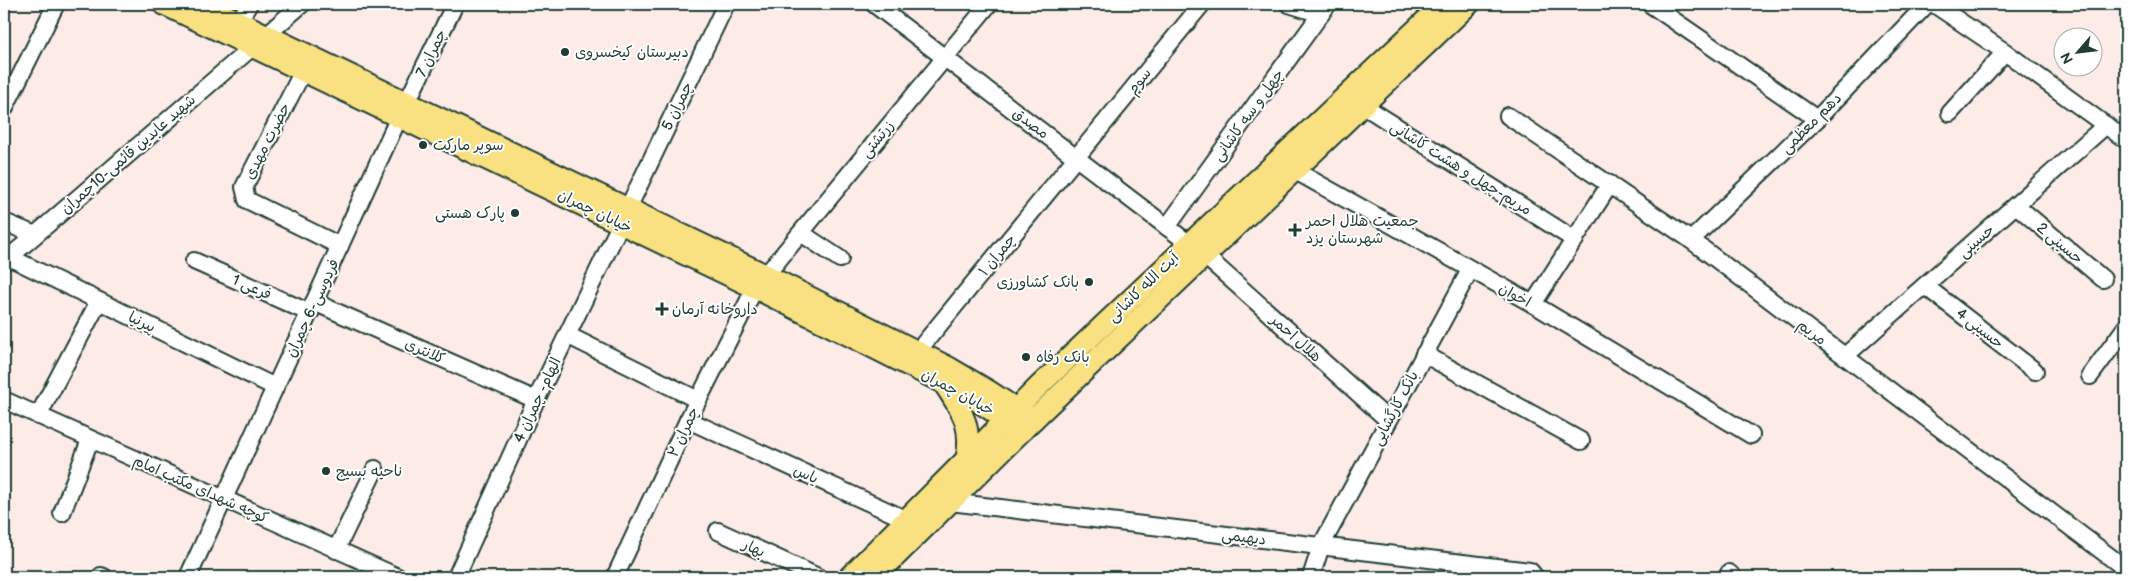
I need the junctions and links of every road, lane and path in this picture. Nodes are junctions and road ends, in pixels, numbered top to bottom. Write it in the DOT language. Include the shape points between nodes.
graph roads {
  1 [pos="56,4"];
  2 [pos="163,4"];
  3 [pos="202,4"];
  4 [pos="249,4"];
  5 [pos="302,4"];
  6 [pos="455,4"];
  7 [pos="726,4"];
  8 [pos="874,4"];
  9 [pos="989,4"];
  10 [pos="1202,4"];
  11 [pos="1288,4"];
  12 [pos="1443,4"];
  13 [pos="1469,4"];
  14 [pos="1650,4"];
  15 [pos="1927,4"];
  16 [pos="1934,4"];
  17 [pos="1324,9"];
  18 [pos="239,21"];
  19 [pos="259,41"];
  20 [pos="2005,52"];
  21 [pos="945,58"];
  22 [pos="303,71"];
  23 [pos="1355,100"];
  24 [pos="4,109"];
  25 [pos="403,110"];
  26 [pos="1950,113"];
  27 [pos="1508,116"];
  28 [pos="1816,119"];
  29 [pos="2106,125"];
  30 [pos="2126,140"];
  31 [pos="1076,158"];
  32 [pos="1277,160"];
  33 [pos="1295,170"];
  34 [pos="1610,184"];
  35 [pos="2017,206"];
  36 [pos="625,216"];
  37 [pos="4,222"];
  38 [pos="1167,227"];
  39 [pos="801,233"];
  40 [pos="35,235"];
  41 [pos="1575,240"];
  42 [pos="1690,240"];
  43 [pos="340,246"];
  44 [pos="1196,249"];
  45 [pos="840,259"];
  46 [pos="6,260"];
  47 [pos="194,261"];
  48 [pos="1470,270"];
  49 [pos="2103,279"];
  50 [pos="760,282"];
  51 [pos="1925,286"];
  52 [pos="99,301"];
  53 [pos="1533,304"];
  54 [pos="312,308"];
  55 [pos="2126,327"];
  56 [pos="567,335"];
  57 [pos="917,352"];
  58 [pos="1424,354"];
  59 [pos="1845,356"];
  60 [pos="2035,371"];
  61 [pos="2090,376"];
  62 [pos="943,382"];
  63 [pos="1039,386"];
  64 [pos="275,387"];
  65 [pos="989,391"];
  66 [pos="4,400"];
  67 [pos="536,400"];
  68 [pos="698,400"];
  69 [pos="38,416"];
  70 [pos="688,420"];
  71 [pos="1019,420"];
  72 [pos="1388,420"];
  73 [pos="1751,436"];
  74 [pos="90,440"];
  75 [pos="1582,441"];
  76 [pos="966,462"];
  77 [pos="375,469"];
  78 [pos="931,494"];
  79 [pos="224,500"];
  80 [pos="950,502"];
  81 [pos="62,513"];
  82 [pos="906,519"];
  83 [pos="924,528"];
  84 [pos="718,531"];
  85 [pos="1321,546"];
  86 [pos="336,550"];
  87 [pos="2126,569"];
  88 [pos="858,575"];
  89 [pos="188,577"];
  90 [pos="398,577"];
  91 [pos="456,577"];
  92 [pos="615,577"];
  93 [pos="818,577"];
  94 [pos="875,577"];
  95 [pos="1311,577"];
  96 [pos="1535,577"];
  1 -- 24 [label="street"];
  2 -- 19 [label="main road, خیابان چمران"];
  3 -- 18 [label="main road, خیابان چمران"];
  4 -- 18 [label="street"];
  5 -- 19 [label="street, شهید عابدین قائمی-10چمران"];
  6 -- 25 [label="street, چمران 7"];
  7 -- 36 [label="street, چمران 5"];
  8 -- 21 [label="street, مصدق"];
  9 -- 21 [label="street, زرتشتی"];
  10 -- 31 [label="street, سوم"];
  11 -- 17 [label="street"];
  12 -- 23 [label="main road, آیت الله کاشانی"];
  13 -- 23 [label="main road, آیت الله کاشانی"];
  14 -- 28 [label="street"];
  15 -- 28 [label="street, دهم معظمی"];
  16 -- 20 [label="street"];
  17 -- 38 [label="street, چهل و سه کاشانی"];
  18 -- 19 [label="main road, خیابان چمران"];
  19 -- 22 [label="main road, خیابان چمران"];
  19 -- 25 [label="main road, خیابان چمران"];
  19 -- 40 [label="street, شهید عابدین قائمی-10چمران"];
  20 -- 26 [label="street"];
  20 -- 29 [label="street"];
  21 -- 31 [label="street, مصدق"];
  21 -- 39 [label="street, زرتشتی"];
  22 -- 25 [label="main road, خیابان چمران"];
  22 -- 43 [label="street, حضرت مهدی" via="244,187 247,200"];
  23 -- 32 [label="main road, آیت الله کاشانی"];
  23 -- 33 [label="main road, آیت الله کاشانی"];
  23 -- 41 [label="street, مریم-چهل و هشت کاشانی"];
  25 -- 36 [label="main road, خیابان چمران"];
  25 -- 43 [label="street, فردوسی-6 چمران"];
  27 -- 34 [label="street, مریم"];
  28 -- 42 [label="street, دهم معظمی"];
  29 -- 30 [label="street"];
  29 -- 35 [label="street, حسینی"];
  31 -- 38 [label="street, مصدق"];
  31 -- 57 [label="street, چمران ۱"];
  32 -- 33 [label="street, اخوان"];
  32 -- 44 [label="main road, آیت الله کاشانی"];
  33 -- 44 [label="main road, آیت الله کاشانی"];
  33 -- 48 [label="street, اخوان"];
  34 -- 41 [label="street"];
  34 -- 42 [label="street, مریم"];
  35 -- 49 [label="street, حسینی 2"];
  35 -- 51 [label="street, حسینی"];
  36 -- 50 [label="main road, خیابان چمران"];
  36 -- 56 [label="street, الهام- چمران 4"];
  37 -- 40 [label="street"];
  38 -- 44 [label="street, مصدق"];
  39 -- 45 [label="street"];
  39 -- 50 [label="street, زرتشتی"];
  40 -- 46 [label="street, شهید عابدین قائمی-10چمران"];
  41 -- 53 [label="street"];
  42 -- 59 [label="street, مریم"];
  43 -- 54 [label="street, فردوسی-6 چمران"];
  44 -- 63 [label="main road, آیت الله کاشانی"];
  44 -- 71 [label="main road, آیت الله کاشانی"];
  44 -- 72 [label="street, هلال احمر"];
  46 -- 52 [label="street, پیرنیا"];
  47 -- 54 [label="street, فرعی 1"];
  48 -- 53 [label="street, اخوان"];
  48 -- 58 [label="street, بانک کارگشایی"];
  50 -- 57 [label="main road, خیابان چمران"];
  50 -- 62 [label="main road, خیابان چمران"];
  50 -- 68 [label="street, چمران ۲"];
  51 -- 59 [label="street, حسینی"];
  51 -- 60 [label="street, حسینی 4"];
  52 -- 64 [label="street, پیرنیا"];
  52 -- 69 [label="street"];
  53 -- 73 [label="street, اخوان"];
  54 -- 64 [label="street, فردوسی-6 چمران"];
  54 -- 67 [label="street, کلانتری"];
  55 -- 61 [label="street"];
  56 -- 67 [label="street, الهام- چمران 4"];
  56 -- 68 [label="street"];
  57 -- 65 [label="main road, خیابان چمران"];
  58 -- 72 [label="street, بانک کارگشایی"];
  58 -- 75 [label="street"];
  59 -- 87 [label="street, مریم"];
  62 -- 71 [label="main road, خیابان چمران"];
  62 -- 76 [label="main road" via="963,412 970,443"];
  63 -- 65 [label="main road" via="1011,392"];
  63 -- 71 [label="main road, آیت الله کاشانی"];
  64 -- 79 [label="street, فردوسی-6 چمران"];
  65 -- 71 [label="main road, خیابان چمران"];
  66 -- 69 [label="street, کوچه شهدای مکتب امام"];
  67 -- 91 [label="street, الهام- چمران 4"];
  68 -- 70 [label="street, چمران ۲"];
  69 -- 74 [label="street, کوچه شهدای مکتب امام"];
  70 -- 82 [label="street, یاس"];
  70 -- 92 [label="street, چمران ۲"];
  71 -- 76 [label="main road, آیت الله کاشانی"];
  71 -- 80 [label="main road, آیت الله کاشانی"];
  72 -- 85 [label="street, بانک کارگشایی"];
  74 -- 79 [label="street, کوچه شهدای مکتب امام"];
  74 -- 81 [label="street"];
  76 -- 78 [label="main road, آیت الله کاشانی"];
  77 -- 86 [label="street"];
  78 -- 80 [label="street, دیهیمی"];
  78 -- 82 [label="main road, آیت الله کاشانی"];
  79 -- 86 [label="street, کوچه شهدای مکتب امام"];
  79 -- 89 [label="street, فردوسی-6 چمران"];
  80 -- 83 [label="main road, آیت الله کاشانی"];
  80 -- 85 [label="street, دیهیمی"];
  82 -- 83 [label="street, یاس"];
  82 -- 88 [label="main road, آیت الله کاشانی"];
  83 -- 94 [label="main road, آیت الله کاشانی"];
  84 -- 93 [label="street, بهار"];
  85 -- 95 [label="street, بانک کارگشایی"];
  85 -- 96 [label="street, دیهیمی" via="1530,571"];
  86 -- 90 [label="street, کوچه شهدای مکتب امام"];
}
